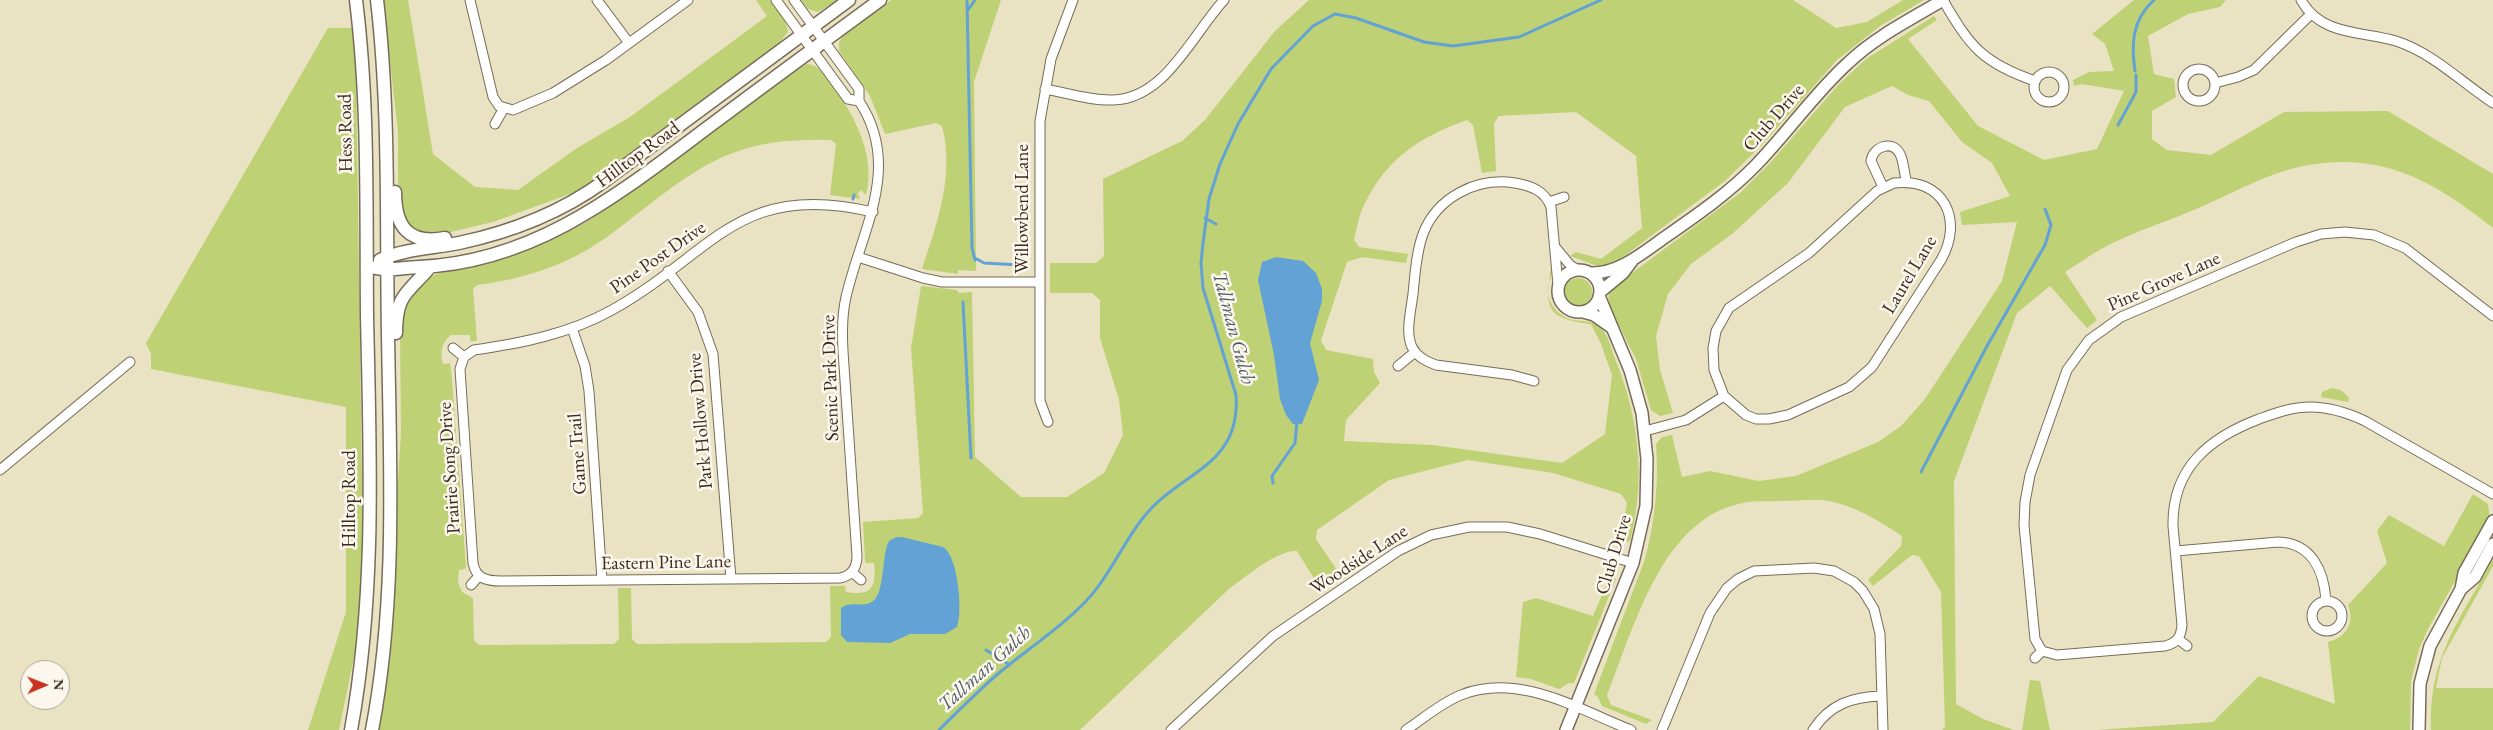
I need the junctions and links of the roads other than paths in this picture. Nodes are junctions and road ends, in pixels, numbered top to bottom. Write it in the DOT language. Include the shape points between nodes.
graph roads {
  1 [pos="356,0"];
  2 [pos="376,0"];
  3 [pos="470,0"];
  4 [pos="597,0"];
  5 [pos="688,0"];
  6 [pos="776,0"];
  7 [pos="794,0"];
  8 [pos="849,0"];
  9 [pos="880,0"];
  10 [pos="1073,0"];
  11 [pos="1224,0"];
  12 [pos="1943,0"];
  13 [pos="2301,0"];
  14 [pos="2311,14"];
  15 [pos="813,26"];
  16 [pos="802,35"];
  17 [pos="824,41"];
  18 [pos="629,43"];
  19 [pos="812,50"];
  20 [pos="2035,82"];
  21 [pos="2215,82"];
  22 [pos="1045,89"];
  23 [pos="859,101"];
  24 [pos="2493,103"];
  25 [pos="504,108"];
  26 [pos="385,123"];
  27 [pos="495,124"];
  28 [pos="1907,182"];
  29 [pos="1883,187"];
  30 [pos="1564,196"];
  31 [pos="1549,202"];
  32 [pos="873,212"];
  33 [pos="513,228"];
  34 [pos="1556,248"];
  35 [pos="387,256"];
  36 [pos="858,257"];
  37 [pos="1632,261"];
  38 [pos="367,266"];
  39 [pos="430,268"];
  40 [pos="1578,270"];
  41 [pos="387,271"];
  42 [pos="668,271"];
  43 [pos="1590,273"];
  44 [pos="1039,282"];
  45 [pos="1558,285"];
  46 [pos="1600,294"];
  47 [pos="1583,312"];
  48 [pos="2493,316"];
  49 [pos="1611,326"];
  50 [pos="572,328"];
  51 [pos="452,348"];
  52 [pos="1415,352"];
  53 [pos="464,357"];
  54 [pos="130,362"];
  55 [pos="1398,366"];
  56 [pos="1534,381"];
  57 [pos="1724,396"];
  58 [pos="1048,422"];
  59 [pos="1645,431"];
  60 [pos="389,441"];
  61 [pos="0,470"];
  62 [pos="2493,494"];
  63 [pos="2493,521"];
  64 [pos="2493,544"];
  65 [pos="2176,551"];
  66 [pos="1633,563"];
  67 [pos="852,572"];
  68 [pos="479,576"];
  69 [pos="731,579"];
  70 [pos="602,580"];
  71 [pos="861,580"];
  72 [pos="471,585"];
  73 [pos="2461,589"];
  74 [pos="2326,602"];
  75 [pos="2178,639"];
  76 [pos="2187,646"];
  77 [pos="2042,651"];
  78 [pos="2035,658"];
  79 [pos="1881,696"];
  80 [pos="1576,708"];
  81 [pos="351,730"];
  82 [pos="372,730"];
  83 [pos="1171,730"];
  84 [pos="1406,730"];
  85 [pos="1566,730"];
  86 [pos="1631,730"];
  87 [pos="1662,730"];
  88 [pos="1813,730"];
  89 [pos="1882,730"];
  90 [pos="2419,730"];
  1 -- 38 [label="main road, Hess Road" via="364,94"];
  2 -- 26 [label="main road, Hess Road"];
  3 -- 25 [label="street" via="493,97 496,104"];
  4 -- 18 [label="street"];
  5 -- 18 [label="street"];
  6 -- 16 [label="street"];
  7 -- 15 [label="street"];
  8 -- 15 [label="main road, Hilltop Road"];
  9 -- 17 [label="main road, Hilltop Road"];
  10 -- 22 [label="street, Willowbend Lane" via="1056,43"];
  11 -- 22 [label="street" via="1164,76 1141,94 1109,100"];
  12 -- 20 [label="street" via="1980,53 2002,68"];
  12 -- 37 [label="street, Club Drive" via="1854,58 1828,82 1736,184"];
  13 -- 14 [label="street"];
  14 -- 21 [label="street" via="2254,70"];
  14 -- 24 [label="street" via="2330,27 2388,39 2421,52"];
  15 -- 16 [label="main road, Hilltop Road"];
  15 -- 17 [label="street"];
  16 -- 19 [label="street"];
  16 -- 33 [label="main road, Hilltop Road" via="590,191 556,211"];
  17 -- 19 [label="main road, Hilltop Road"];
  17 -- 23 [label="street, Scenic Park Drive" via="860,89"];
  18 -- 25 [label="street" via="553,93 516,110"];
  19 -- 23 [label="street" via="848,99"];
  19 -- 39 [label="main road, Hilltop Road" via="582,217 522,245"];
  22 -- 44 [label="street, Willowbend Lane" via="1039,150"];
  23 -- 32 [label="street, Scenic Park Drive" via="873,129 878,156 879,182"];
  25 -- 27 [label="street"];
  26 -- 33 [label="main road" via="394,138 395,208 407,232 416,238 431,240 495,227"];
  26 -- 35 [label="main road, Hess Road"];
  28 -- 29 [label="street, Laurel Lane"];
  28 -- 29 [label="street" via="1898,151 1883,146 1874,152 1871,161"];
  28 -- 57 [label="street, Laurel Lane" via="1926,187 1943,201 1951,222 1951,240 1942,260 1872,367 1849,387 1778,418 1752,418"];
  29 -- 57 [label="street, Laurel Lane" via="1809,253 1737,300 1726,312 1716,331 1712,357"];
  30 -- 31 [label="street"];
  31 -- 34 [label="street"];
  31 -- 52 [label="street" via="1533,188 1494,182 1463,191 1437,212 1426,228 1420,247 1408,334"];
  32 -- 36 [label="street, Scenic Park Drive"];
  32 -- 42 [label="street, Pine Post Drive" via="844,205 813,203 764,211 733,224"];
  33 -- 35 [label="main road, Hilltop Road" via="474,240"];
  34 -- 40 [label="street"];
  34 -- 45 [label="street"];
  35 -- 38 [label="main road, Hilltop Road"];
  35 -- 41 [label="main road, Hilltop Road"];
  36 -- 44 [label="street" via="935,281"];
  36 -- 67 [label="street, Scenic Park Drive" via="845,304 842,337 857,556"];
  37 -- 43 [label="street, Club Drive" via="1601,274"];
  37 -- 46 [label="street, Club Drive" via="1628,269"];
  38 -- 41 [label="main road, Hilltop Road"];
  38 -- 81 [label="main road, Hilltop Road" via="369,562 365,633"];
  39 -- 41 [label="main road, Hilltop Road"];
  39 -- 60 [label="main road" via="407,290 398,311 398,426"];
  40 -- 43 [label="street"];
  40 -- 45 [label="street" via="1564,275"];
  41 -- 60 [label="main road, Hilltop Road"];
  42 -- 50 [label="street, Pine Post Drive" via="612,310"];
  42 -- 69 [label="street, Park Hollow Drive" via="700,317 715,362"];
  43 -- 46 [label="street" via="1598,281"];
  44 -- 58 [label="street, Willowbend Lane" via="1040,400"];
  45 -- 47 [label="street" via="1559,300 1565,307 1573,312"];
  46 -- 47 [label="street" via="1594,306"];
  46 -- 49 [label="street, Club Drive"];
  47 -- 49 [label="street"];
  48 -- 77 [label="street, Pine Grove Lane" via="2405,248 2374,235 2338,232 2296,242 2121,317 2100,330 2076,356 2062,381 2028,487 2025,533 2034,633"];
  49 -- 59 [label="street, Club Drive" via="1634,381"];
  50 -- 53 [label="street, Pine Post Drive" via="512,345 474,350"];
  50 -- 70 [label="street, Game Trail" via="590,391"];
  51 -- 53 [label="street"];
  52 -- 55 [label="street"];
  52 -- 56 [label="street" via="1436,365"];
  53 -- 68 [label="street, Prairie Song Drive" via="460,367 473,565"];
  54 -- 61 [label="street"];
  57 -- 59 [label="street" via="1686,420"];
  59 -- 66 [label="street, Club Drive" via="1646,506"];
  60 -- 82 [label="main road, Hilltop Road" via="388,601"];
  62 -- 65 [label="street" via="2355,416 2321,408 2292,409 2227,433 2212,442 2194,461 2179,488 2175,503"];
  63 -- 73 [label="street" via="2464,573"];
  64 -- 73 [label="street" via="2475,577"];
  65 -- 74 [label="street" via="2278,542 2294,544 2306,551 2318,566 2324,580"];
  65 -- 75 [label="street" via="2182,625"];
  66 -- 80 [label="street, Club Drive"];
  66 -- 83 [label="street, Woodside Lane" via="1507,527 1469,527 1431,535 1402,548 1273,636"];
  67 -- 69 [label="street, Eastern Pine Lane" via="840,578"];
  67 -- 71 [label="street"];
  68 -- 70 [label="street, Eastern Pine Lane" via="490,581"];
  68 -- 72 [label="street"];
  69 -- 70 [label="street, Eastern Pine Lane"];
  73 -- 90 [label="street" via="2423,665"];
  75 -- 76 [label="street"];
  75 -- 77 [label="street" via="2165,646 2057,655"];
  77 -- 78 [label="street"];
  79 -- 87 [label="street" via="1880,627 1871,603 1859,586 1828,569 1760,570 1738,579 1717,600"];
  79 -- 88 [label="street" via="1841,703 1827,713"];
  79 -- 89 [label="street"];
  80 -- 84 [label="street" via="1518,688 1483,689 1451,699"];
  80 -- 85 [label="street, Club Drive"];
  80 -- 86 [label="street"];
}
